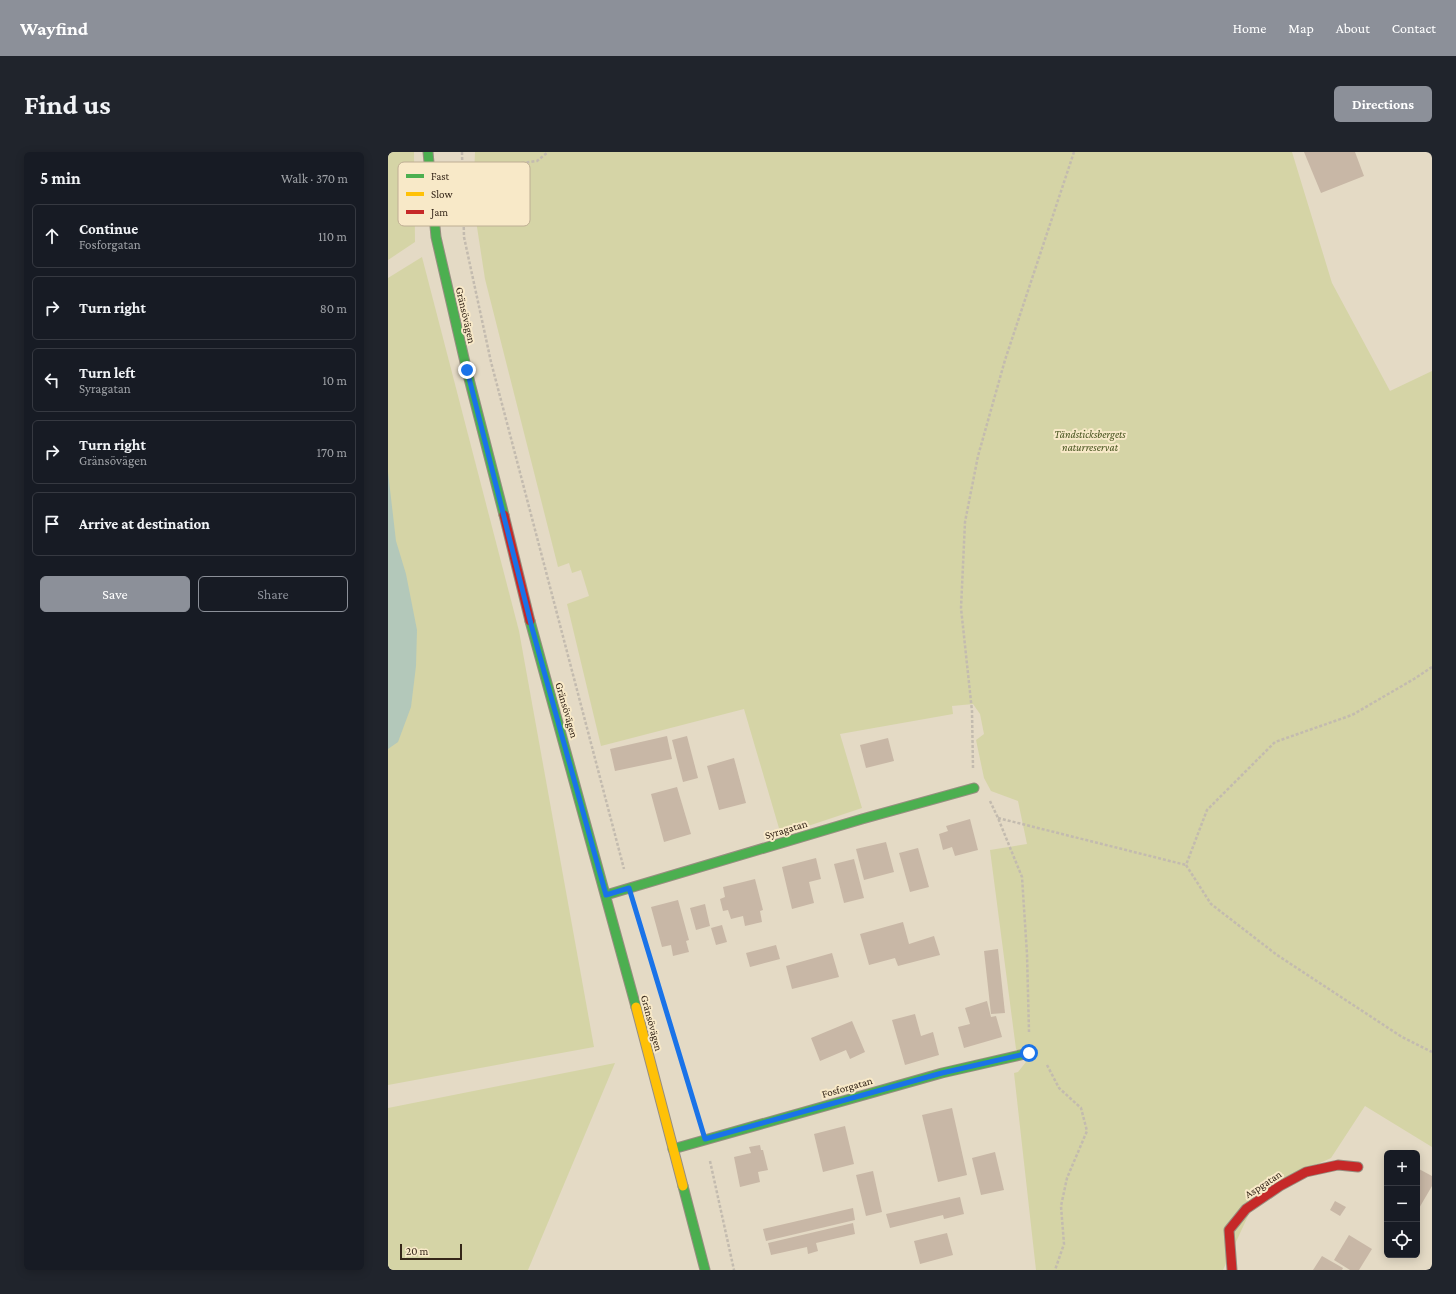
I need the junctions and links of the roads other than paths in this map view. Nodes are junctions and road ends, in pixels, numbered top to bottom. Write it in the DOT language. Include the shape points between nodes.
graph roads {
  1 [pos="428,152"];
  2 [pos="429,162"];
  3 [pos="435,226"];
  4 [pos="974,788"];
  5 [pos="606,895"];
  6 [pos="1029,1053"];
  7 [pos="673,1149"];
  8 [pos="1358,1168"];
  9 [pos="705,1270"];
  10 [pos="1232,1270"];
  1 -- 2 [label="street, Gränsövägen"];
  3 -- 5 [label="street, Gränsövägen" via="467,370 532,628"];
  4 -- 5 [label="street, Syragatan"];
  5 -- 7 [label="street, Gränsövägen"];
  6 -- 7 [label="street, Fosforgatan" via="942,1073"];
  7 -- 9 [label="street, Gränsövägen"];
  8 -- 10 [label="street, Aspgatan" via="1338,1165 1306,1172 1246,1209 1229,1230"];
}
